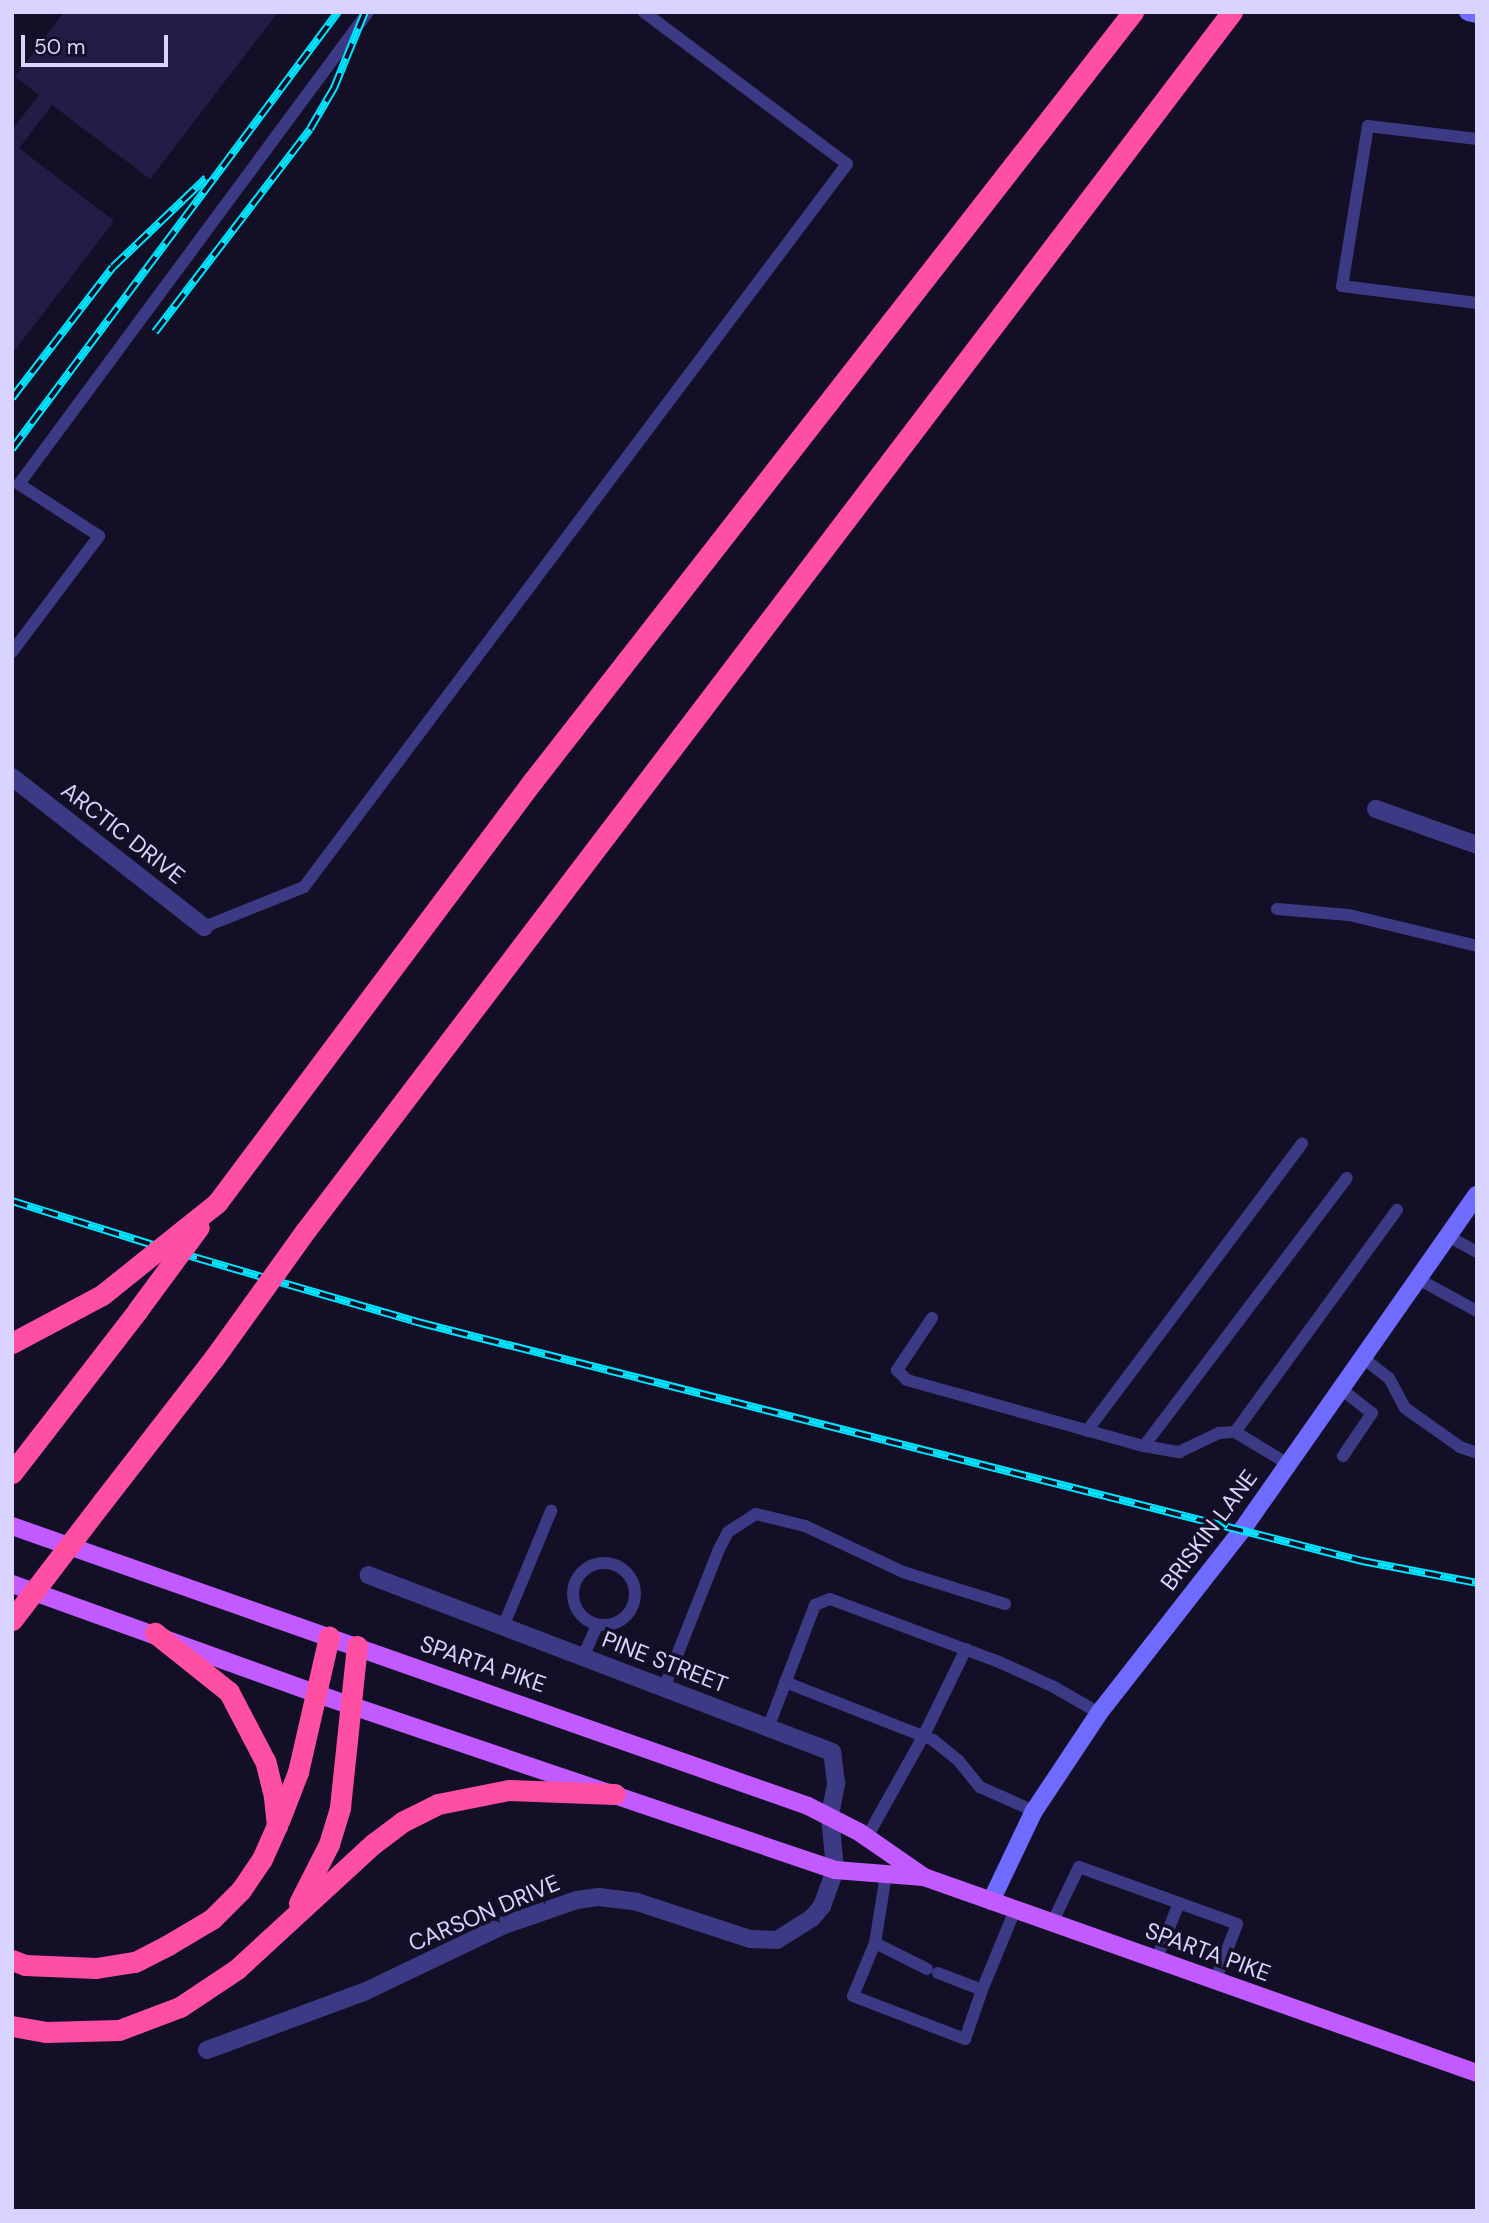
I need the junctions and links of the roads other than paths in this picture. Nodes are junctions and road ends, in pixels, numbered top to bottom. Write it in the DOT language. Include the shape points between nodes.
graph roads {
  1 [pos="368,12"];
  2 [pos="644,12"];
  3 [pos="1133,12"];
  4 [pos="1231,12"];
  5 [pos="1468,12"];
  6 [pos="1477,14"];
  7 [pos="1477,139"];
  8 [pos="1477,303"];
  9 [pos="12,652"];
  10 [pos="12,777"];
  11 [pos="1376,809"];
  12 [pos="1477,845"];
  13 [pos="1278,909"];
  14 [pos="204,927"];
  15 [pos="1477,946"];
  16 [pos="1303,1144"];
  17 [pos="1347,1178"];
  18 [pos="1477,1195"];
  19 [pos="217,1203"];
  20 [pos="1396,1210"];
  21 [pos="1448,1236"];
  22 [pos="1477,1252"];
  23 [pos="1418,1279"];
  24 [pos="1477,1311"];
  25 [pos="932,1318"];
  26 [pos="12,1343"];
  27 [pos="1363,1358"];
  28 [pos="1341,1389"];
  29 [pos="1087,1431"];
  30 [pos="1235,1432"];
  31 [pos="1144,1446"];
  32 [pos="1477,1453"];
  33 [pos="1343,1455"];
  34 [pos="1288,1464"];
  35 [pos="12,1473"];
  36 [pos="551,1511"];
  37 [pos="12,1526"];
  38 [pos="369,1575"];
  39 [pos="12,1584"];
  40 [pos="1005,1604"];
  41 [pos="12,1620"];
  42 [pos="597,1625"];
  43 [pos="503,1627"];
  44 [pos="155,1633"];
  45 [pos="329,1637"];
  46 [pos="358,1646"];
  47 [pos="965,1649"];
  48 [pos="583,1657"];
  49 [pos="785,1682"];
  50 [pos="664,1688"];
  51 [pos="314,1693"];
  52 [pos="349,1702"];
  53 [pos="1099,1713"];
  54 [pos="768,1727"];
  55 [pos="923,1737"];
  56 [pos="615,1794"];
  57 [pos="1034,1811"];
  58 [pos="830,1815"];
  59 [pos="277,1826"];
  60 [pos="867,1837"];
  61 [pos="835,1870"];
  62 [pos="886,1875"];
  63 [pos="924,1877"];
  64 [pos="991,1901"];
  65 [pos="1179,1903"];
  66 [pos="1015,1910"];
  67 [pos="287,1922"];
  68 [pos="1052,1923"];
  69 [pos="876,1943"];
  70 [pos="12,1960"];
  71 [pos="1156,1960"];
  72 [pos="1215,1981"];
  73 [pos="982,1990"];
  74 [pos="12,2026"];
  75 [pos="207,2050"];
  76 [pos="1477,2073"];
  1 -- 9 [label="lane" via="19,484 99,536"];
  2 -- 14 [label="lane" via="847,164 304,887"];
  3 -- 19 [label="highway" via="533,782"];
  4 -- 41 [label="highway, bridge"];
  5 -- 6 [label="street"];
  7 -- 8 [label="lane" via="1368,125 1342,286"];
  10 -- 14 [label="street, ARCTIC DRIVE"];
  11 -- 12 [label="street"];
  13 -- 15 [label="lane" via="1349,915"];
  16 -- 29 [label="lane"];
  17 -- 31 [label="lane"];
  18 -- 21 [label="street, BRISKIN LANE"];
  19 -- 26 [label="highway, bridge" via="102,1296"];
  19 -- 35 [label="highway, bridge"];
  20 -- 30 [label="lane"];
  21 -- 22 [label="lane"];
  21 -- 23 [label="street, BRISKIN LANE"];
  23 -- 24 [label="lane"];
  23 -- 27 [label="street, BRISKIN LANE"];
  25 -- 29 [label="lane" via="897,1370 907,1381"];
  27 -- 28 [label="street, BRISKIN LANE"];
  27 -- 32 [label="lane" via="1389,1378 1405,1408 1460,1447"];
  28 -- 33 [label="lane" via="1372,1413"];
  28 -- 34 [label="street, BRISKIN LANE"];
  29 -- 31 [label="lane"];
  30 -- 31 [label="lane" via="1219,1433 1179,1452"];
  30 -- 34 [label="lane"];
  34 -- 53 [label="street, BRISKIN LANE"];
  36 -- 43 [label="lane"];
  37 -- 45 [label="main road, SPARTA PIKE"];
  38 -- 43 [label="street, PINE STREET"];
  39 -- 44 [label="main road, SPARTA PIKE"];
  40 -- 50 [label="lane" via="903,1572 805,1526 756,1514 734,1527 723,1541"];
  42 -- 42 [label="lane" via="617,1623 632,1610 635,1600 633,1581 610,1563 585,1570 573,1592 578,1614"];
  42 -- 48 [label="lane"];
  43 -- 48 [label="street, PINE STREET"];
  44 -- 51 [label="main road, SPARTA PIKE"];
  44 -- 59 [label="highway" via="229,1692 265,1761"];
  45 -- 46 [label="main road, SPARTA PIKE"];
  45 -- 51 [label="highway"];
  46 -- 52 [label="highway"];
  46 -- 58 [label="main road, SPARTA PIKE"];
  47 -- 49 [label="lane" via="843,1603 821,1600"];
  47 -- 53 [label="lane" via="1054,1687"];
  47 -- 55 [label="lane"];
  48 -- 50 [label="street, PINE STREET"];
  49 -- 54 [label="lane"];
  49 -- 55 [label="lane"];
  50 -- 54 [label="street, PINE STREET"];
  51 -- 52 [label="main road, SPARTA PIKE"];
  51 -- 59 [label="highway" via="298,1772"];
  52 -- 56 [label="main road, SPARTA PIKE"];
  52 -- 67 [label="highway" via="340,1807 329,1844"];
  53 -- 57 [label="street, BRISKIN LANE"];
  54 -- 58 [label="street, PINE STREET" via="832,1752 836,1783"];
  55 -- 57 [label="lane" via="958,1760 981,1787"];
  55 -- 60 [label="lane"];
  56 -- 61 [label="main road, SPARTA PIKE"];
  56 -- 67 [label="highway" via="509,1790 438,1804 402,1822 373,1844"];
  57 -- 64 [label="street, BRISKIN LANE"];
  58 -- 60 [label="main road, SPARTA PIKE"];
  58 -- 61 [label="street, PINE STREET"];
  59 -- 70 [label="highway" via="241,1891 212,1919 169,1945 135,1962 96,1968 24,1965"];
  60 -- 63 [label="main road, SPARTA PIKE"];
  61 -- 62 [label="main road, SPARTA PIKE"];
  61 -- 75 [label="street, CARSON DRIVE" via="822,1906 812,1918 777,1940 750,1939 637,1902 599,1897 577,1900 505,1925 364,1992"];
  62 -- 63 [label="main road, SPARTA PIKE"];
  62 -- 69 [label="lane"];
  63 -- 64 [label="main road, SPARTA PIKE"];
  64 -- 66 [label="main road, SPARTA PIKE"];
  65 -- 68 [label="lane" via="1079,1867"];
  65 -- 71 [label="lane"];
  65 -- 72 [label="lane" via="1237,1924"];
  66 -- 68 [label="main road, SPARTA PIKE"];
  66 -- 73 [label="lane"];
  67 -- 74 [label="highway" via="237,1969 180,2007 149,2021 119,2030 82,2033"];
  68 -- 71 [label="main road, SPARTA PIKE"];
  69 -- 73 [label="lane"];
  69 -- 73 [label="lane" via="853,1996 965,2039"];
  71 -- 72 [label="main road, SPARTA PIKE"];
  72 -- 76 [label="main road, SPARTA PIKE"];
}
